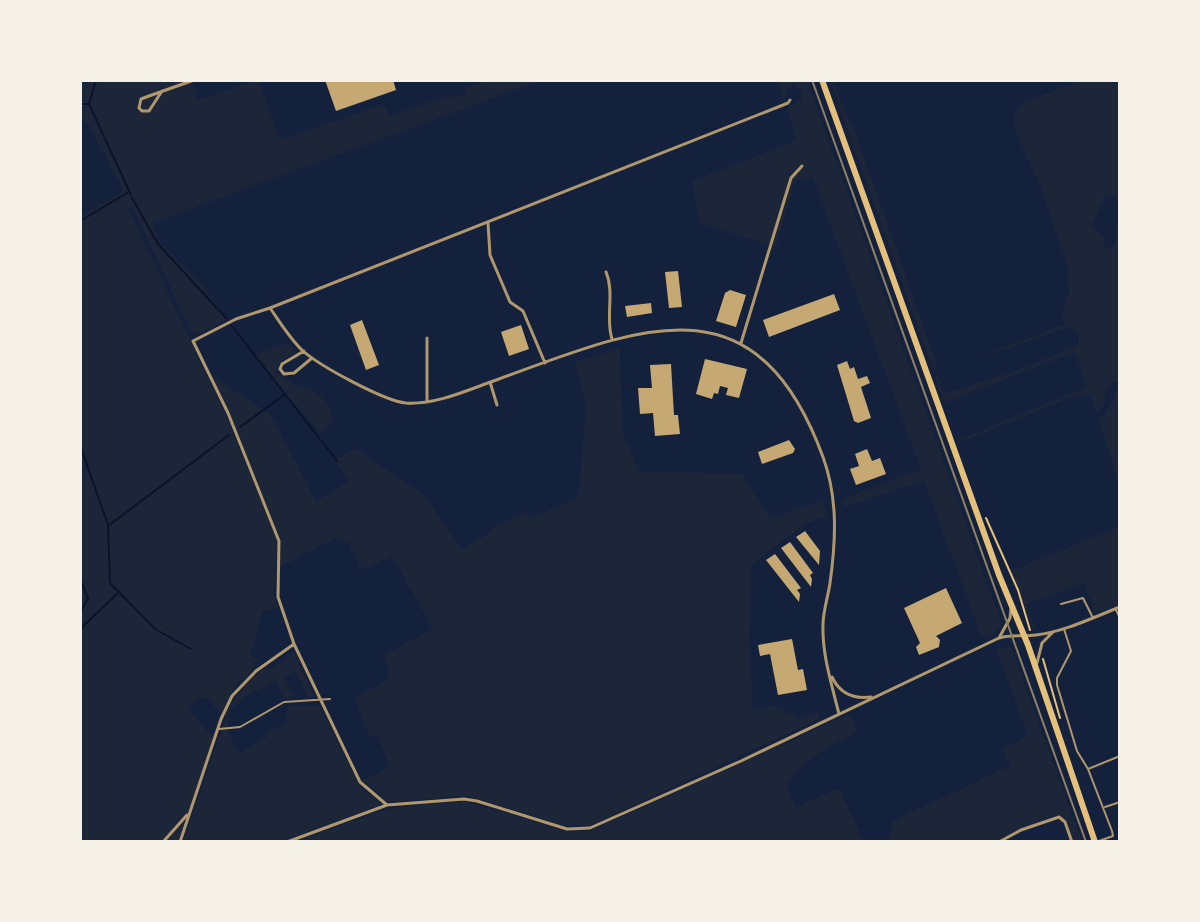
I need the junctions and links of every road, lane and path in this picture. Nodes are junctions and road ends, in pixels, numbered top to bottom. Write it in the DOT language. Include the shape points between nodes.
graph roads {
  1 [pos="194,80"];
  2 [pos="822,80"];
  3 [pos="184,82"];
  4 [pos="162,91"];
  5 [pos="790,100"];
  6 [pos="802,166"];
  7 [pos="488,223"];
  8 [pos="606,272"];
  9 [pos="270,308"];
  10 [pos="427,338"];
  11 [pos="612,339"];
  12 [pos="741,343"];
  13 [pos="304,351"];
  14 [pos="312,358"];
  15 [pos="545,363"];
  16 [pos="490,382"];
  17 [pos="427,402"];
  18 [pos="497,405"];
  19 [pos="1012,604"];
  20 [pos="1061,604"];
  21 [pos="1118,608"];
  22 [pos="1119,616"];
  23 [pos="1093,617"];
  24 [pos="1063,628"];
  25 [pos="1054,631"];
  26 [pos="1024,635"];
  27 [pos="999,638"];
  28 [pos="294,644"];
  29 [pos="1040,648"];
  30 [pos="829,670"];
  31 [pos="1037,671"];
  32 [pos="875,697"];
  33 [pos="330,699"];
  34 [pos="321,701"];
  35 [pos="839,714"];
  36 [pos="1060,717"];
  37 [pos="218,729"];
  38 [pos="1120,756"];
  39 [pos="1088,769"];
  40 [pos="1120,802"];
  41 [pos="387,805"];
  42 [pos="1104,808"];
  43 [pos="189,813"];
  44 [pos="163,842"];
  45 [pos="180,842"];
  46 [pos="287,842"];
  47 [pos="999,842"];
  48 [pos="1072,842"];
  49 [pos="1096,842"];
  1 -- 3 [label="street"];
  2 -- 19 [label="main road"];
  3 -- 4 [label="street"];
  4 -- 4 [label="street" via="149,111 139,108 141,99"];
  5 -- 7 [label="street"];
  6 -- 12 [label="street" via="791,178"];
  7 -- 9 [label="street"];
  7 -- 15 [label="street" via="490,255"];
  8 -- 11 [label="street"];
  9 -- 13 [label="street"];
  9 -- 28 [label="street" via="193,341 279,541 278,597"];
  10 -- 17 [label="street"];
  11 -- 12 [label="street" via="684,329"];
  11 -- 15 [label="street"];
  12 -- 30 [label="street" via="785,382 827,470 835,522 823,622"];
  13 -- 14 [label="street"];
  13 -- 14 [label="street" via="282,364 284,374 294,373"];
  14 -- 17 [label="street" via="392,400"];
  15 -- 16 [label="street"];
  16 -- 17 [label="street"];
  16 -- 18 [label="street"];
  19 -- 26 [label="main road"];
  19 -- 27 [label="street"];
  20 -- 23 [label="lane" via="1083,598"];
  21 -- 22 [label="lane"];
  21 -- 23 [label="street"];
  23 -- 24 [label="street"];
  24 -- 25 [label="street"];
  24 -- 39 [label="lane" via="1071,651 1057,685 1077,751"];
  25 -- 26 [label="street"];
  25 -- 29 [label="street"];
  26 -- 27 [label="street"];
  26 -- 31 [label="main road"];
  27 -- 32 [label="street"];
  28 -- 34 [label="street"];
  28 -- 37 [label="street" via="238,688"];
  29 -- 31 [label="street"];
  29 -- 36 [label="path"];
  30 -- 32 [label="street" via="848,695"];
  30 -- 35 [label="street"];
  31 -- 49 [label="main road"];
  32 -- 35 [label="street"];
  33 -- 34 [label="lane"];
  34 -- 37 [label="lane" via="284,702 240,727"];
  34 -- 41 [label="street" via="360,782"];
  35 -- 41 [label="street" via="590,828 567,829 477,801"];
  37 -- 43 [label="street"];
  38 -- 39 [label="lane"];
  39 -- 42 [label="lane"];
  40 -- 42 [label="lane"];
  41 -- 46 [label="street"];
  42 -- 49 [label="lane" via="1113,836"];
  43 -- 44 [label="street"];
  43 -- 45 [label="street"];
  47 -- 48 [label="street" via="1054,817 1062,819"];
}
